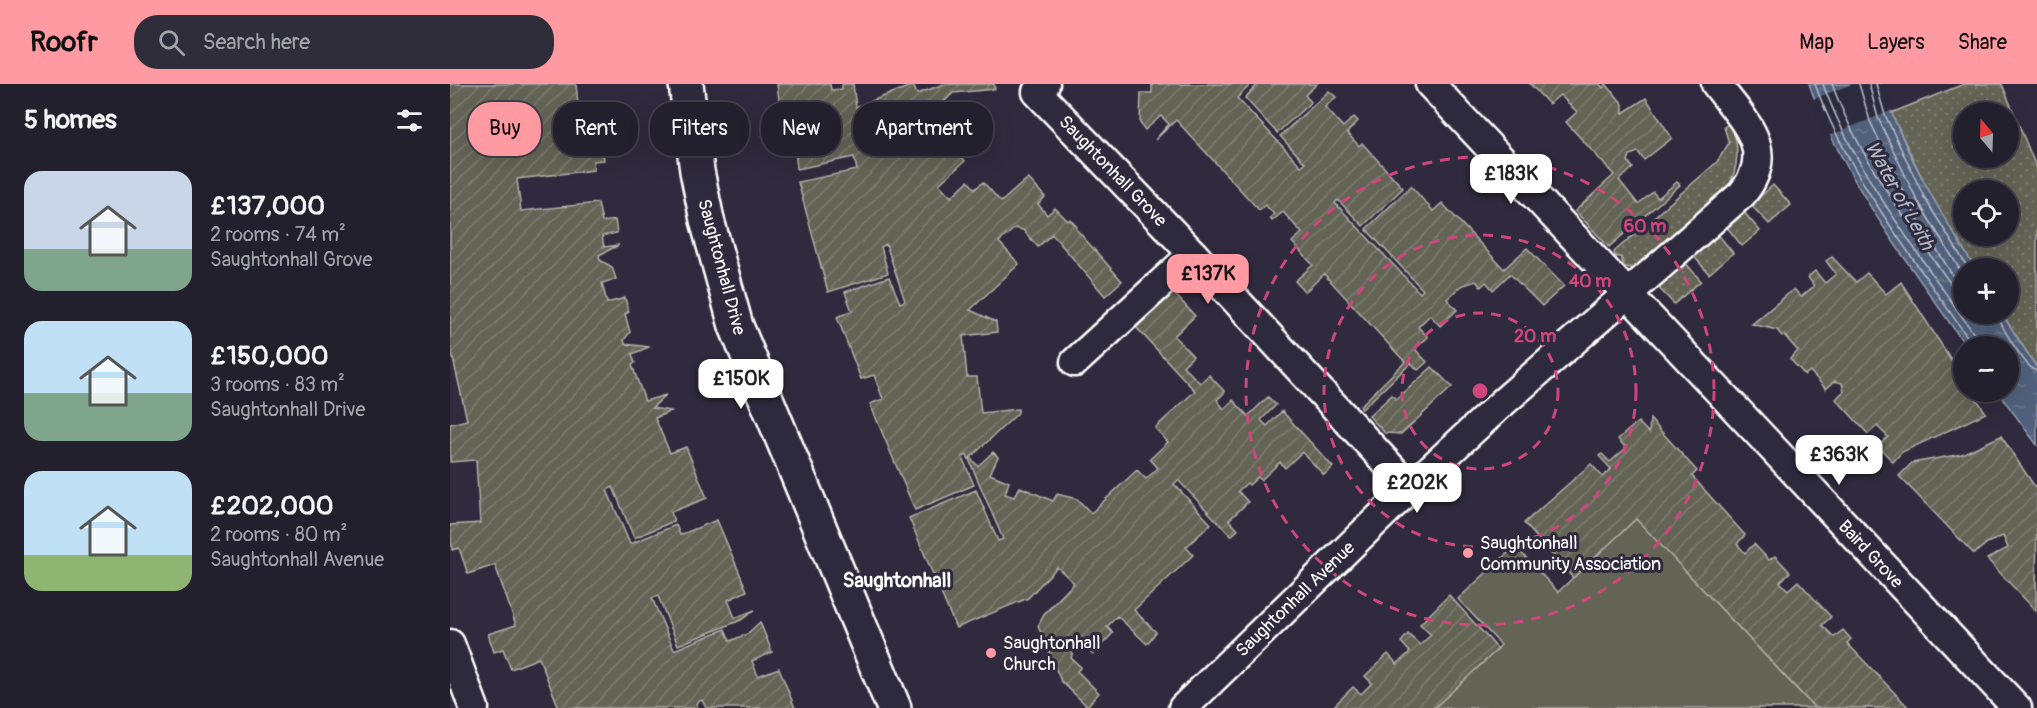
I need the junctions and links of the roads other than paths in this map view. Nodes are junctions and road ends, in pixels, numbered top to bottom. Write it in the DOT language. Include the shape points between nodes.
graph roads {
  1 [pos="686,84"];
  2 [pos="1430,84"];
  3 [pos="1716,84"];
  4 [pos="1041,88"];
  5 [pos="1193,254"];
  6 [pos="1627,295"];
  7 [pos="1075,362"];
  8 [pos="1410,488"];
  9 [pos="450,644"];
  10 [pos="1198,703"];
  11 [pos="474,708"];
  12 [pos="894,708"];
  13 [pos="2016,708"];
  1 -- 12 [label="street, Saughtonhall Drive" via="707,220 736,326"];
  2 -- 6 [label="street, Baird Grove"];
  3 -- 6 [label="street, Saughtonhall Avenue" via="1756,141 1758,160 1750,184"];
  4 -- 5 [label="street, Saughtonhall Grove"];
  5 -- 7 [label="street"];
  5 -- 8 [label="street, Saughtonhall Grove"];
  6 -- 8 [label="street, Saughtonhall Avenue"];
  6 -- 13 [label="street, Baird Grove"];
  8 -- 10 [label="street, Saughtonhall Avenue"];
  9 -- 11 [label="street"];
}
